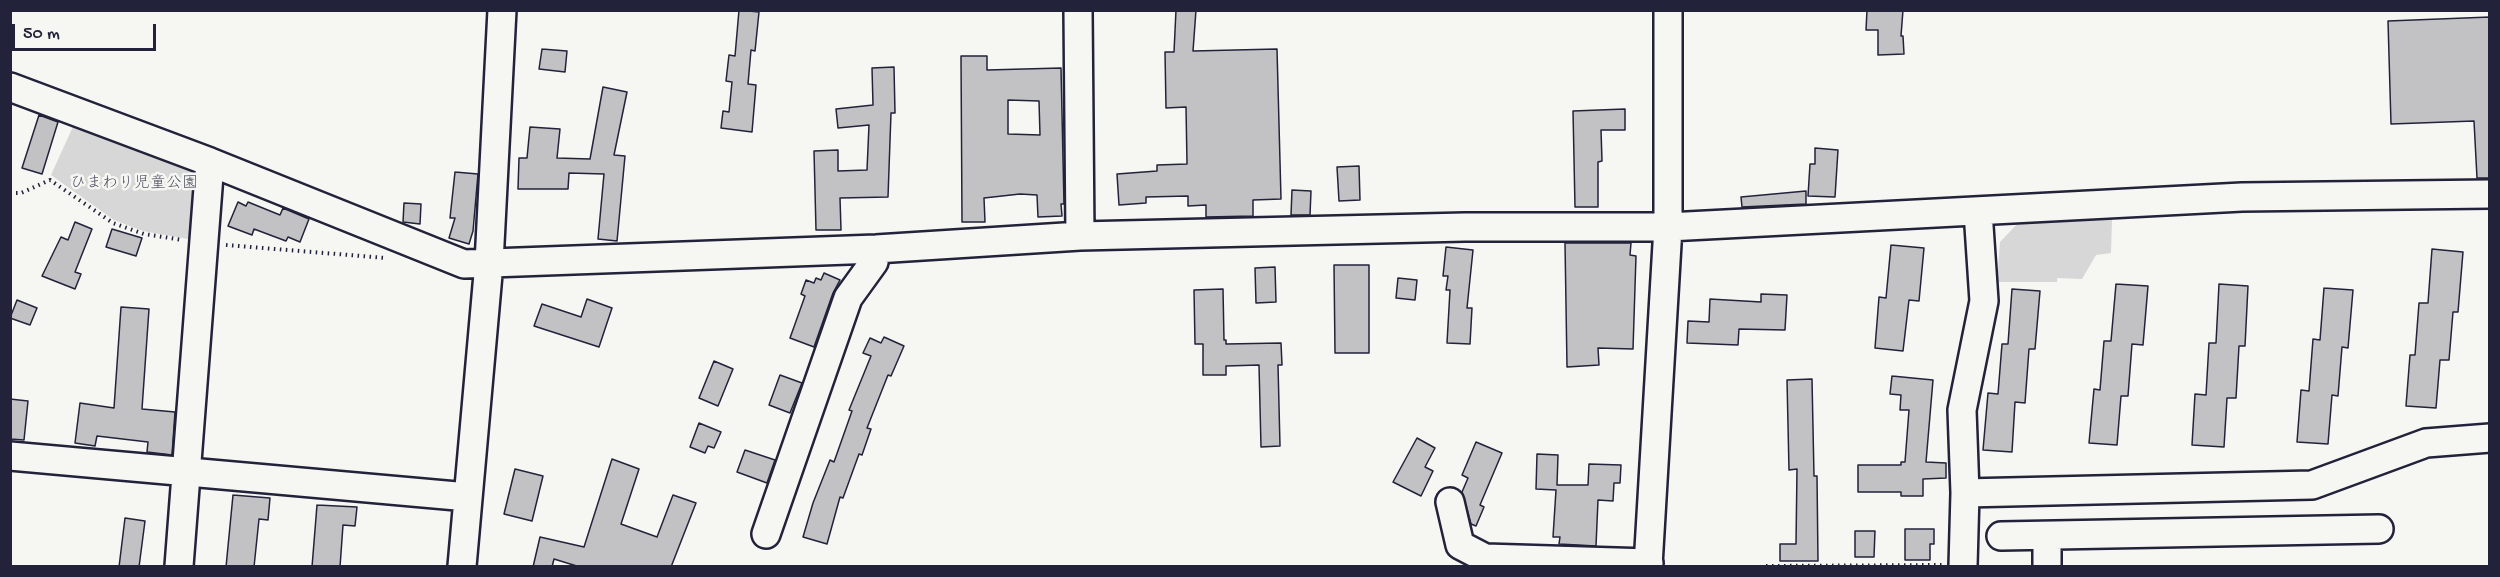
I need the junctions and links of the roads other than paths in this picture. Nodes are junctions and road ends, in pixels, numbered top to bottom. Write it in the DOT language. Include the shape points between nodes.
graph roads {
  1 [pos="502,10"];
  2 [pos="1078,10"];
  3 [pos="1668,10"];
  4 [pos="10,87"];
  5 [pos="210,162"];
  6 [pos="2490,194"];
  7 [pos="1978,211"];
  8 [pos="1668,227"];
  9 [pos="1080,236"];
  10 [pos="876,249"];
  11 [pos="489,263"];
  12 [pos="2490,438"];
  13 [pos="10,456"];
  14 [pos="187,472"];
  15 [pos="1965,493"];
  16 [pos="468,497"];
  17 [pos="1450,502"];
  18 [pos="2379,529"];
  19 [pos="766,534"];
  20 [pos="2001,536"];
  21 [pos="2047,536"];
  22 [pos="1648,565"];
  23 [pos="1963,566"];
  24 [pos="179,567"];
  25 [pos="462,567"];
  26 [pos="2047,567"];
  1 -- 11 [label="street"];
  2 -- 9 [label="street"];
  3 -- 8 [label="street"];
  4 -- 5 [label="street"];
  5 -- 11 [label="street" via="464,264"];
  5 -- 14 [label="street"];
  6 -- 7 [label="street" via="2242,197"];
  7 -- 8 [label="street"];
  7 -- 15 [label="street" via="1984,302 1962,410"];
  8 -- 9 [label="street" via="1465,227"];
  8 -- 22 [label="street"];
  9 -- 10 [label="street"];
  10 -- 11 [label="street"];
  10 -- 19 [label="street" via="874,262 848,298"];
  11 -- 16 [label="street"];
  12 -- 15 [label="street" via="2426,443 2312,485"];
  13 -- 14 [label="street"];
  14 -- 16 [label="street"];
  14 -- 24 [label="street"];
  15 -- 23 [label="street"];
  16 -- 25 [label="street"];
  17 -- 22 [label="street" via="1460,545 1485,558"];
  18 -- 21 [label="street"];
  20 -- 21 [label="street"];
  21 -- 26 [label="street"];
}
